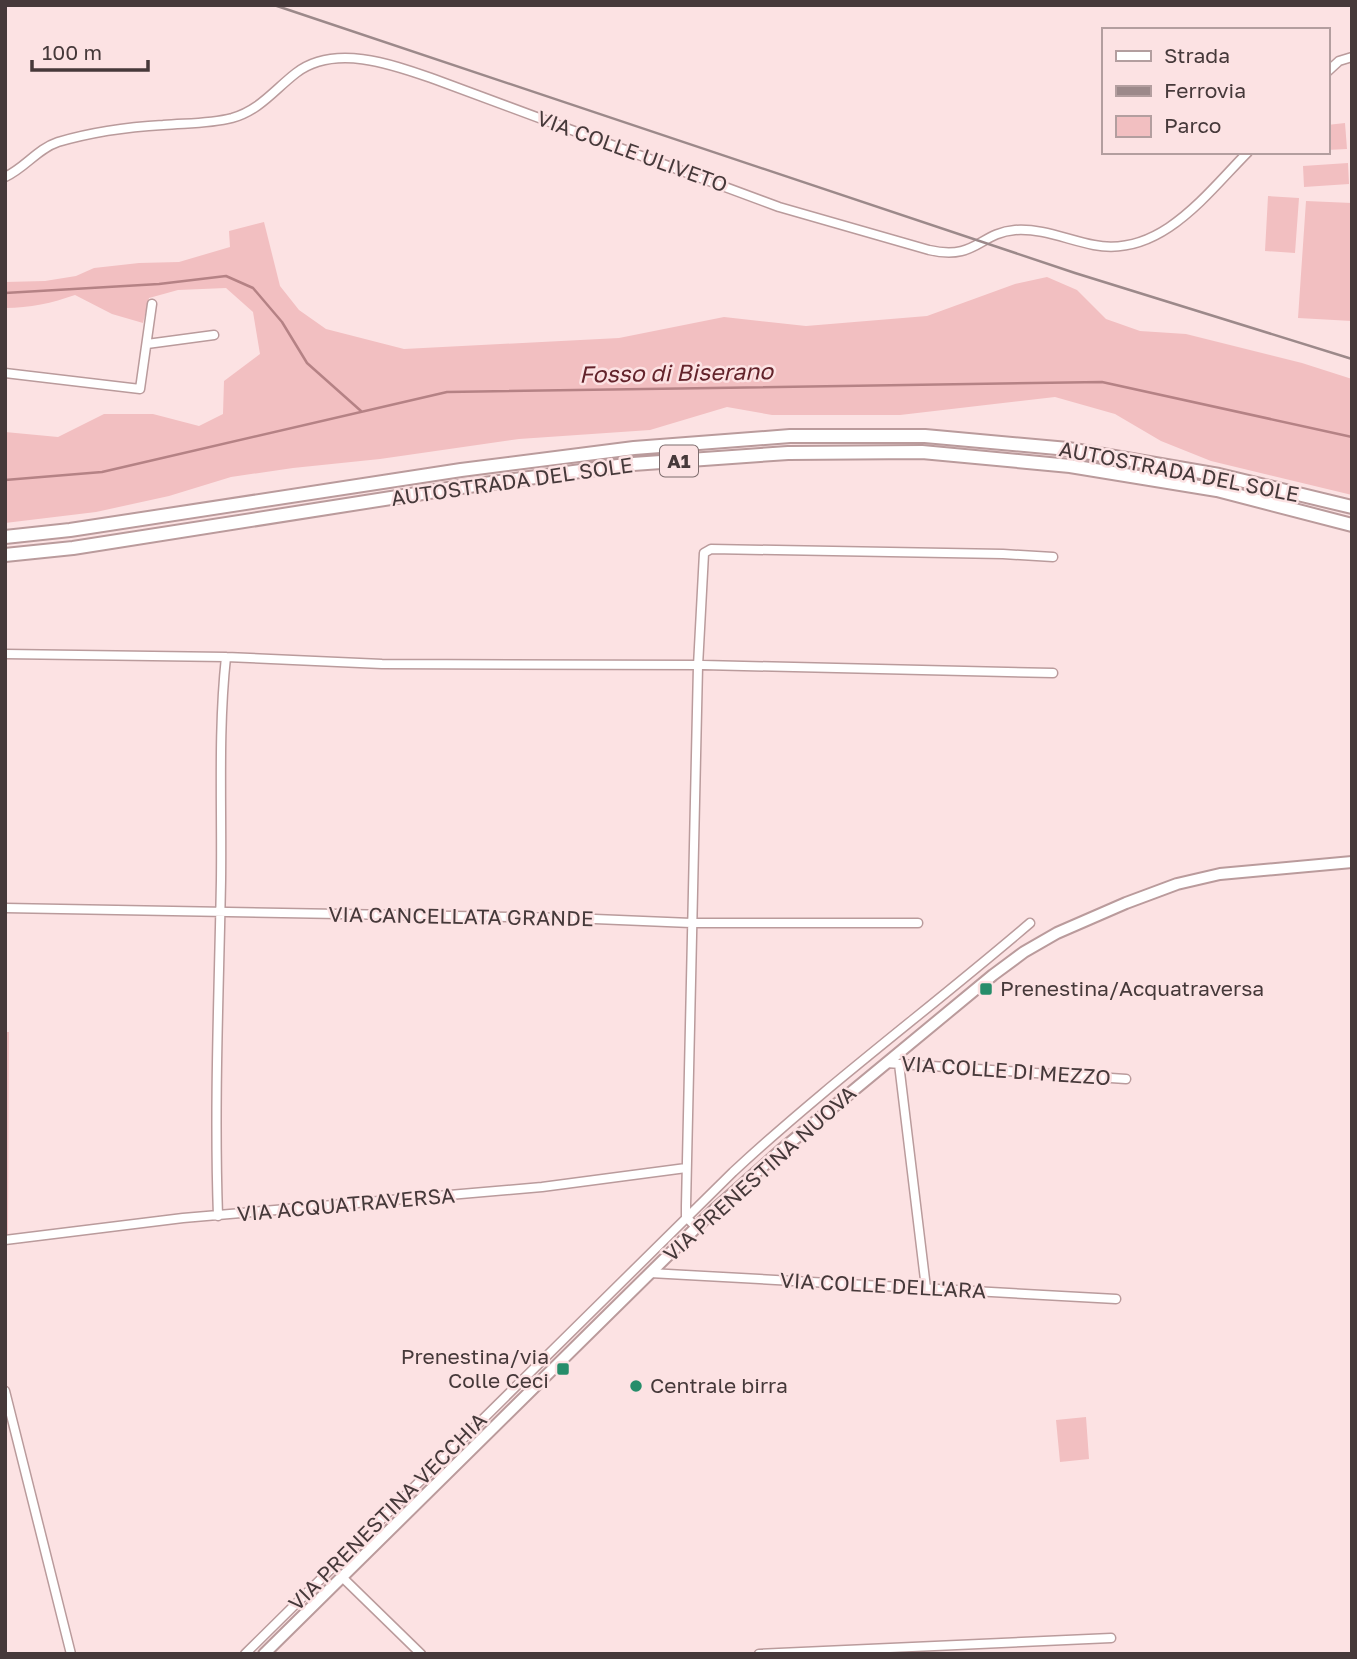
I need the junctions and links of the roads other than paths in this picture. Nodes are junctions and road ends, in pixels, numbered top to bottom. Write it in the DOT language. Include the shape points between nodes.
graph roads {
  1 [pos="1352,57"];
  2 [pos="1329,70"];
  3 [pos="1246,154"];
  4 [pos="5,177"];
  5 [pos="152,304"];
  6 [pos="214,335"];
  7 [pos="147,344"];
  8 [pos="5,373"];
  9 [pos="1352,507"];
  10 [pos="1352,525"];
  11 [pos="5,537"];
  12 [pos="5,555"];
  13 [pos="1053,557"];
  14 [pos="5,654"];
  15 [pos="226,657"];
  16 [pos="698,666"];
  17 [pos="1052,674"];
  18 [pos="1352,862"];
  19 [pos="5,908"];
  20 [pos="220,912"];
  21 [pos="691,923"];
  22 [pos="918,923"];
  23 [pos="1030,923"];
  24 [pos="886,1063"];
  25 [pos="898,1064"];
  26 [pos="1126,1079"];
  27 [pos="686,1168"];
  28 [pos="218,1216"];
  29 [pos="686,1217"];
  30 [pos="696,1227"];
  31 [pos="5,1240"];
  32 [pos="650,1273"];
  33 [pos="926,1288"];
  34 [pos="1116,1299"];
  35 [pos="5,1391"];
  36 [pos="342,1577"];
  37 [pos="1111,1637"];
  38 [pos="71,1654"];
  39 [pos="245,1654"];
  40 [pos="264,1654"];
  41 [pos="421,1654"];
  42 [pos="759,1654"];
  1 -- 2 [label="street"];
  3 -- 4 [label="street, VIA COLLE ULIVETO" via="1176,223 1152,238 1110,247 1018,230 951,254 779,207 403,68 345,58 296,72 269,98 239,116 113,130 64,141 41,150"];
  5 -- 7 [label="street"];
  6 -- 7 [label="street"];
  7 -- 8 [label="street" via="139,390"];
  9 -- 11 [label="highway, AUTOSTRADA DEL SOLE / A1" via="1219,475 1068,449 925,436 790,436 634,448 461,470"];
  10 -- 12 [label="highway, AUTOSTRADA DEL SOLE / A1" via="1217,490 1070,466 922,452 788,453 633,464"];
  13 -- 16 [label="street" via="708,549 703,555"];
  14 -- 15 [label="street"];
  15 -- 16 [label="street" via="382,664"];
  15 -- 20 [label="street"];
  16 -- 17 [label="street"];
  16 -- 21 [label="street"];
  18 -- 24 [label="main road, VIA PRENESTINA NUOVA" via="1203,877 1069,927 993,975"];
  19 -- 20 [label="street, VIA CANCELLATA GRANDE"];
  20 -- 21 [label="street, VIA CANCELLATA GRANDE"];
  20 -- 28 [label="street" via="215,1111"];
  21 -- 22 [label="street, VIA CANCELLATA GRANDE"];
  21 -- 27 [label="street"];
  23 -- 29 [label="street, VIA PRENESTINA VECCHIA" via="783,1127"];
  24 -- 25 [label="street, VIA COLLE DI MEZZO"];
  24 -- 30 [label="main road, VIA PRENESTINA NUOVA"];
  25 -- 26 [label="street, VIA COLLE DI MEZZO"];
  25 -- 33 [label="street"];
  27 -- 28 [label="street, VIA ACQUATRAVERSA" via="542,1187"];
  27 -- 29 [label="street"];
  28 -- 31 [label="street, VIA ACQUATRAVERSA"];
  29 -- 30 [label="street"];
  29 -- 39 [label="street, VIA PRENESTINA VECCHIA"];
  30 -- 32 [label="main road, VIA PRENESTINA NUOVA"];
  32 -- 33 [label="street, VIA COLLE DELL'ARA"];
  32 -- 36 [label="main road, VIA PRENESTINA NUOVA"];
  33 -- 34 [label="street, VIA COLLE DELL'ARA"];
  35 -- 38 [label="street"];
  36 -- 40 [label="main road, VIA PRENESTINA NUOVA"];
  36 -- 41 [label="street"];
  37 -- 42 [label="street"];
}
